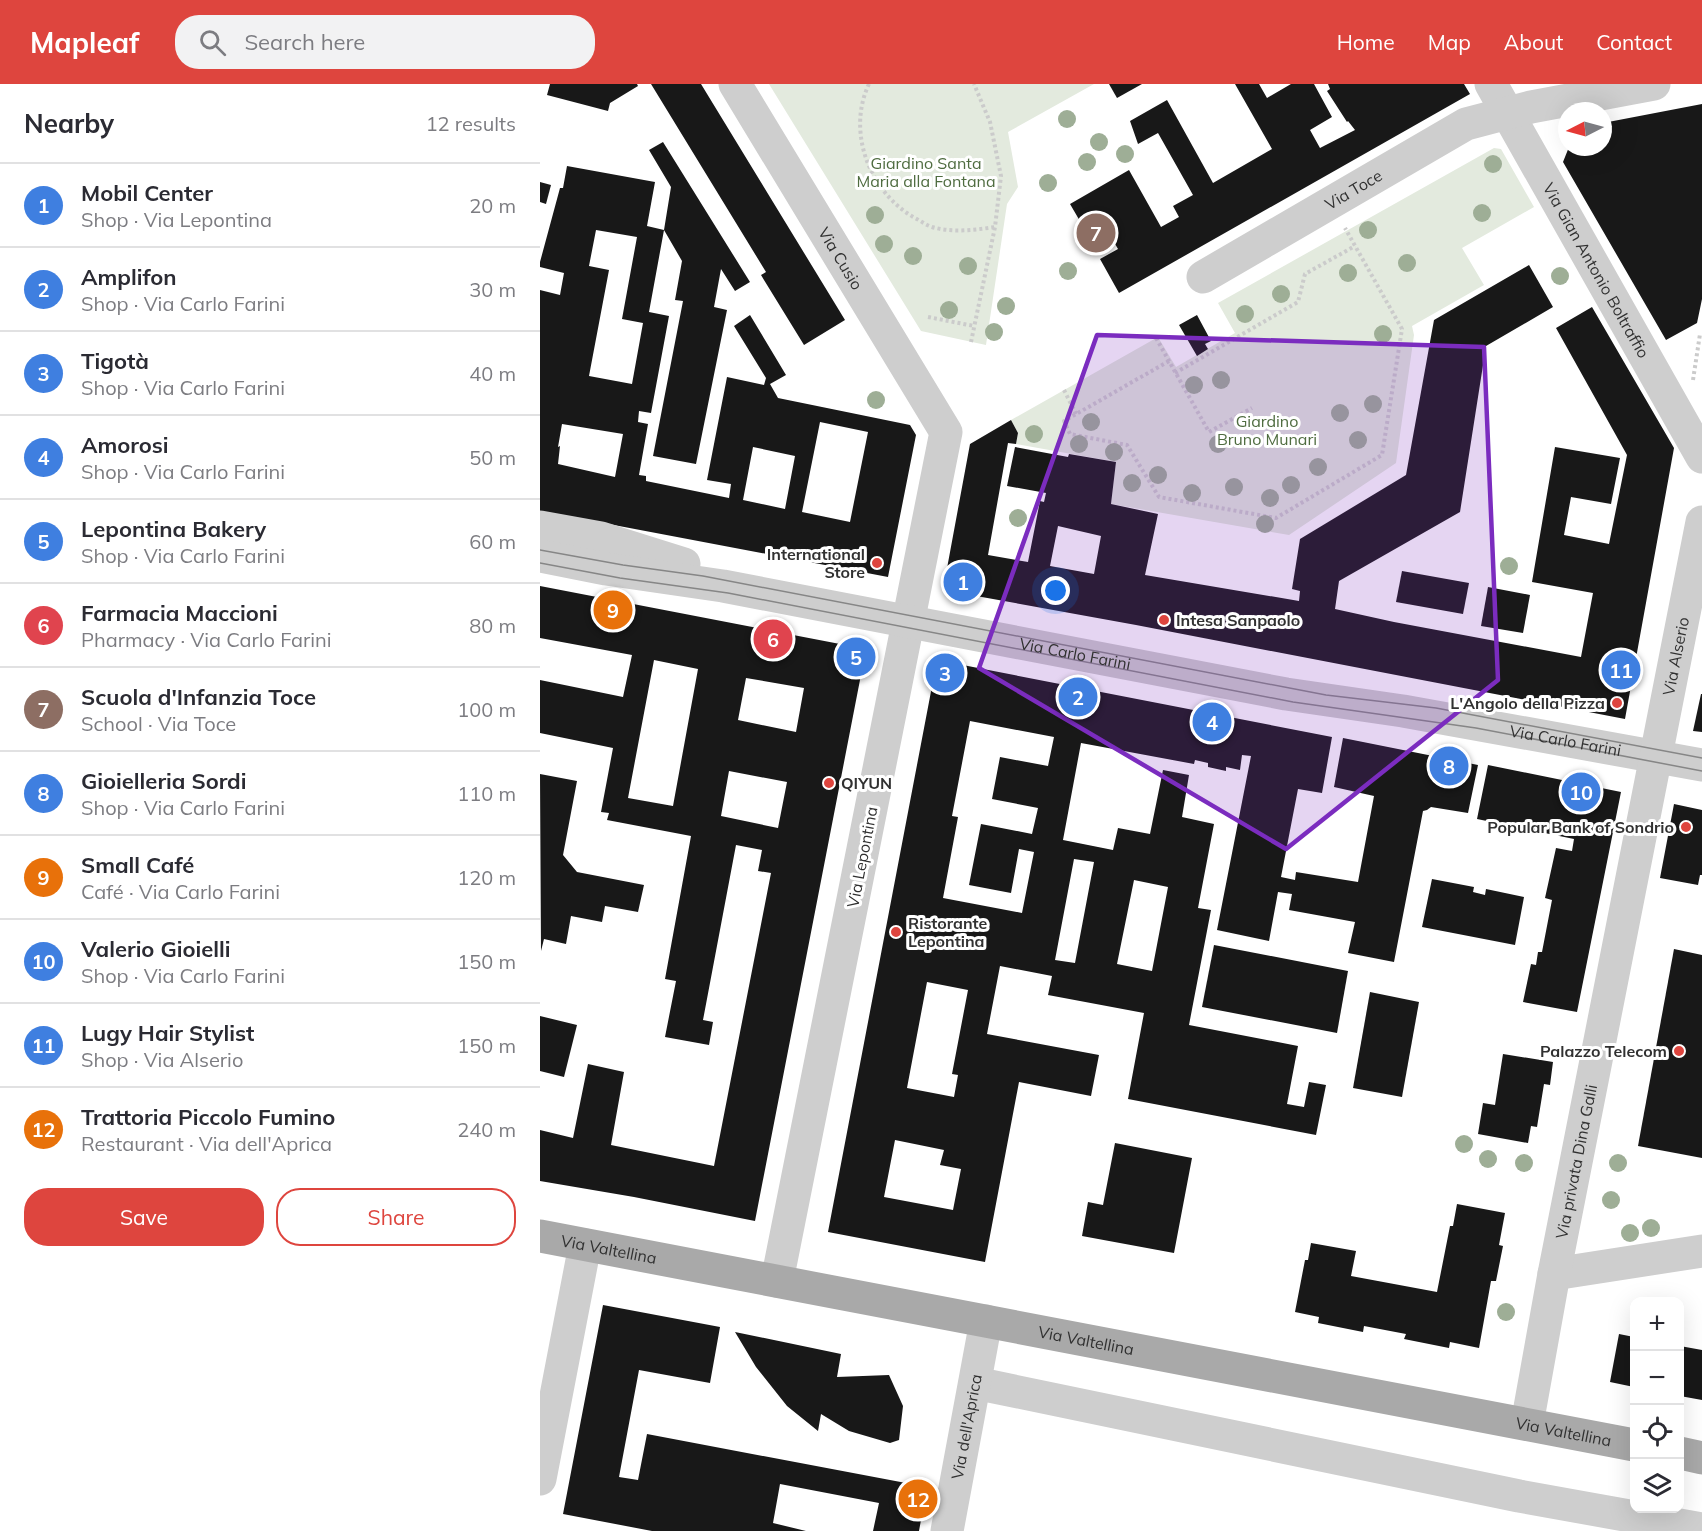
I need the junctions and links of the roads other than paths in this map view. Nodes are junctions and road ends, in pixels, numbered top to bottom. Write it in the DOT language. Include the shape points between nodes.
graph roads {
  1 [pos="735,84"];
  2 [pos="1491,84"];
  3 [pos="1654,84"];
  4 [pos="1508,113"];
  5 [pos="1203,277"];
  6 [pos="946,432"];
  7 [pos="1702,457"];
  8 [pos="1702,523"];
  9 [pos="540,527"];
  10 [pos="540,556"];
  11 [pos="749,591"];
  12 [pos="908,622"];
  13 [pos="1702,747"];
  14 [pos="1657,757"];
  15 [pos="1702,765"];
  16 [pos="540,1236"];
  17 [pos="585,1245"];
  18 [pos="1702,1251"];
  19 [pos="1554,1274"];
  20 [pos="777,1281"];
  21 [pos="986,1321"];
  22 [pos="975,1383"];
  23 [pos="1527,1424"];
  24 [pos="1630,1444"];
  25 [pos="1684,1454"];
  26 [pos="1702,1458"];
  27 [pos="540,1479"];
  28 [pos="1702,1529"];
  29 [pos="947,1531"];
  1 -- 6 [label="street, Via Cusio"];
  2 -- 4 [label="street, Via Gian Antonio Boltraffio"];
  3 -- 4 [label="street, Via Toce"];
  4 -- 5 [label="street, Via Toce" via="1466,124"];
  4 -- 7 [label="street, Via Gian Antonio Boltraffio"];
  6 -- 12 [label="street, Via Lepontina"];
  8 -- 14 [label="street, Via Alserio"];
  9 -- 11 [label="street, Via Carlo Farini" via="601,538 703,570"];
  10 -- 11 [label="street, Via Carlo Farini"];
  11 -- 12 [label="street, Via Carlo Farini"];
  12 -- 14 [label="street, Via Carlo Farini" via="1286,694"];
  12 -- 20 [label="street, Via Lepontina"];
  13 -- 14 [label="street"];
  14 -- 15 [label="street, Via Carlo Farini"];
  14 -- 19 [label="street, Via privata Dina Galli"];
  16 -- 17 [label="main road, Via Valtellina"];
  17 -- 20 [label="main road, Via Valtellina"];
  17 -- 27 [label="street"];
  18 -- 19 [label="street"];
  19 -- 23 [label="street, Via privata Dina Galli"];
  20 -- 21 [label="main road, Via Valtellina"];
  21 -- 22 [label="street, Via dell'Aprica"];
  21 -- 23 [label="main road, Via Valtellina"];
  22 -- 28 [label="street" via="1496,1492"];
  22 -- 29 [label="street, Via dell'Aprica"];
  23 -- 24 [label="main road, Via Valtellina"];
  25 -- 26 [label="main road"];
}
